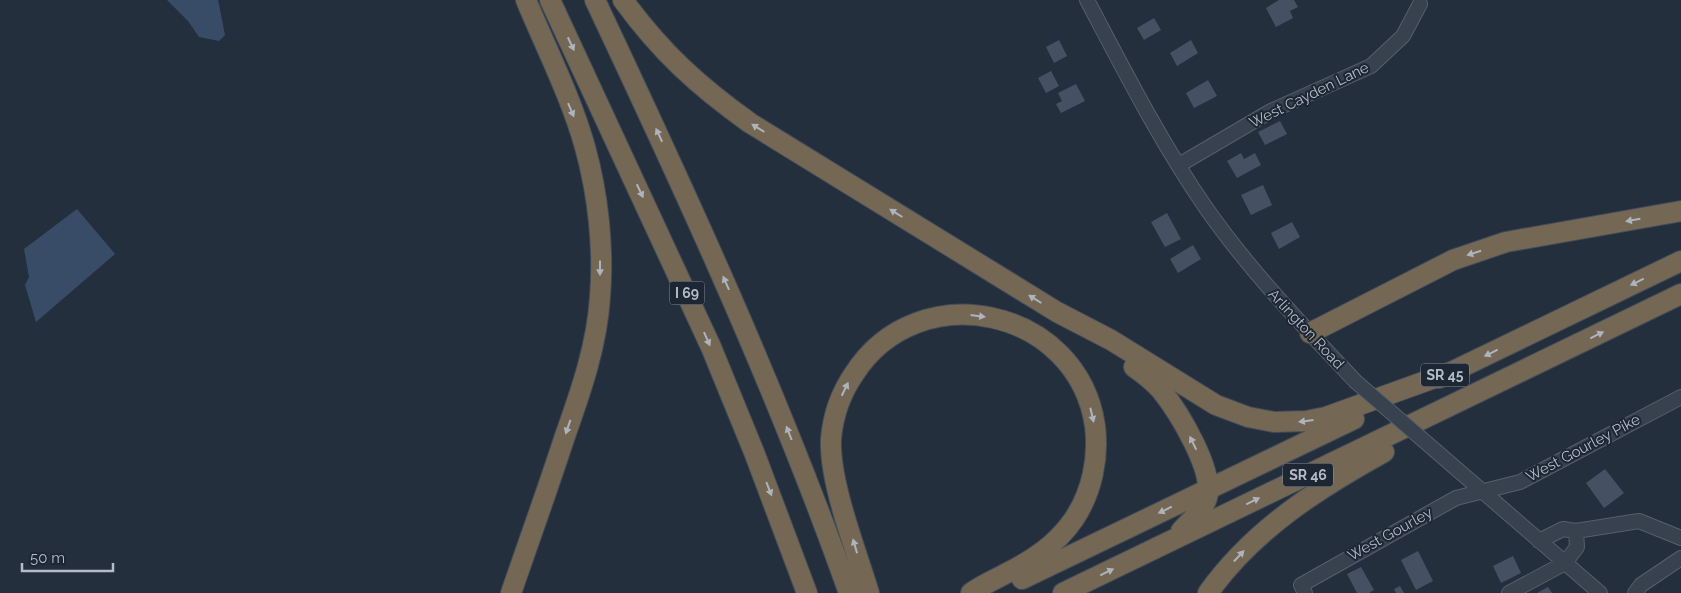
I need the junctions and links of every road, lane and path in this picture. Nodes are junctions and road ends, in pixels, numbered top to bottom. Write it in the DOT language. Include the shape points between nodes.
graph roads {
  1 [pos="526,0"];
  2 [pos="550,0"];
  3 [pos="595,0"];
  4 [pos="623,0"];
  5 [pos="1087,0"];
  6 [pos="1420,4"];
  7 [pos="1179,165"];
  8 [pos="1681,212"];
  9 [pos="1681,261"];
  10 [pos="1681,294"];
  11 [pos="1057,312"];
  12 [pos="1310,333"];
  13 [pos="1554,356"];
  14 [pos="1451,372"];
  15 [pos="1681,397"];
  16 [pos="1209,489"];
  17 [pos="1483,492"];
  18 [pos="778,514"];
  19 [pos="1576,531"];
  20 [pos="1681,538"];
  21 [pos="1172,540"];
  22 [pos="1538,541"];
  23 [pos="1681,558"];
  24 [pos="1565,563"];
  25 [pos="1303,589"];
  26 [pos="511,593"];
  27 [pos="797,593"];
  28 [pos="808,593"];
  29 [pos="849,593"];
  30 [pos="868,593"];
  31 [pos="972,593"];
  32 [pos="994,593"];
  33 [pos="1063,593"];
  34 [pos="1208,593"];
  35 [pos="1509,593"];
  36 [pos="1600,593"];
  37 [pos="1635,593"];
  1 -- 26 [label="highway, one-way" via="585,147 597,214 601,262 600,297 582,386"];
  2 -- 18 [label="highway, I 69, one-way" via="711,347"];
  29 -- 3 [label="highway, I 69, one-way" via="817,503 741,316"];
  11 -- 4 [label="highway, one-way" via="758,128 714,97 647,33"];
  5 -- 7 [label="street, Arlington Road"];
  6 -- 7 [label="street, West Cayden Lane" via="1403,36 1371,66 1271,111"];
  7 -- 12 [label="street, Arlington Road" via="1264,284"];
  8 -- 12 [label="highway, one-way" via="1506,242 1453,260"];
  9 -- 14 [label="highway, SR 45, one-way"];
  13 -- 10 [label="highway, SR 45, one-way"];
  14 -- 11 [label="highway, one-way" via="1326,417 1289,422 1262,420 1216,405 1111,340"];
  16 -- 11 [label="highway, one-way" via="1201,460 1174,408 1161,391 1143,374"];
  12 -- 17 [label="street, Arlington Road, bridge" via="1355,381"];
  21 -- 13 [label="highway, SR 46, one-way"];
  34 -- 13 [label="highway, SR 45, one-way" via="1251,543 1294,506 1345,473"];
  14 -- 16 [label="highway, SR 45"];
  15 -- 17 [label="street, West Gourley Pike" via="1520,482"];
  16 -- 21 [label="highway" via="1206,503"];
  16 -- 32 [label="highway, SR 45, one-way"];
  17 -- 22 [label="street, Arlington Road"];
  17 -- 25 [label="street, West Gourley" via="1456,498"];
  18 -- 27 [label="highway"];
  18 -- 28 [label="highway, I 69"];
  19 -- 20 [label="street" via="1639,521"];
  19 -- 22 [label="street" via="1563,529"];
  19 -- 24 [label="street" via="1577,546"];
  33 -- 21 [label="highway, SR 46, one-way"];
  22 -- 24 [label="street, Arlington Road"];
  23 -- 37 [label="street" via="1641,585"];
  24 -- 35 [label="street"];
  24 -- 36 [label="street, Arlington Road"];
  30 -- 31 [label="highway, one-way" via="833,470 834,418 848,382 869,353 918,322 952,314 998,320 1044,340 1065,360 1080,382 1090,404 1096,434 1090,487 1065,531 1037,557"];
}
